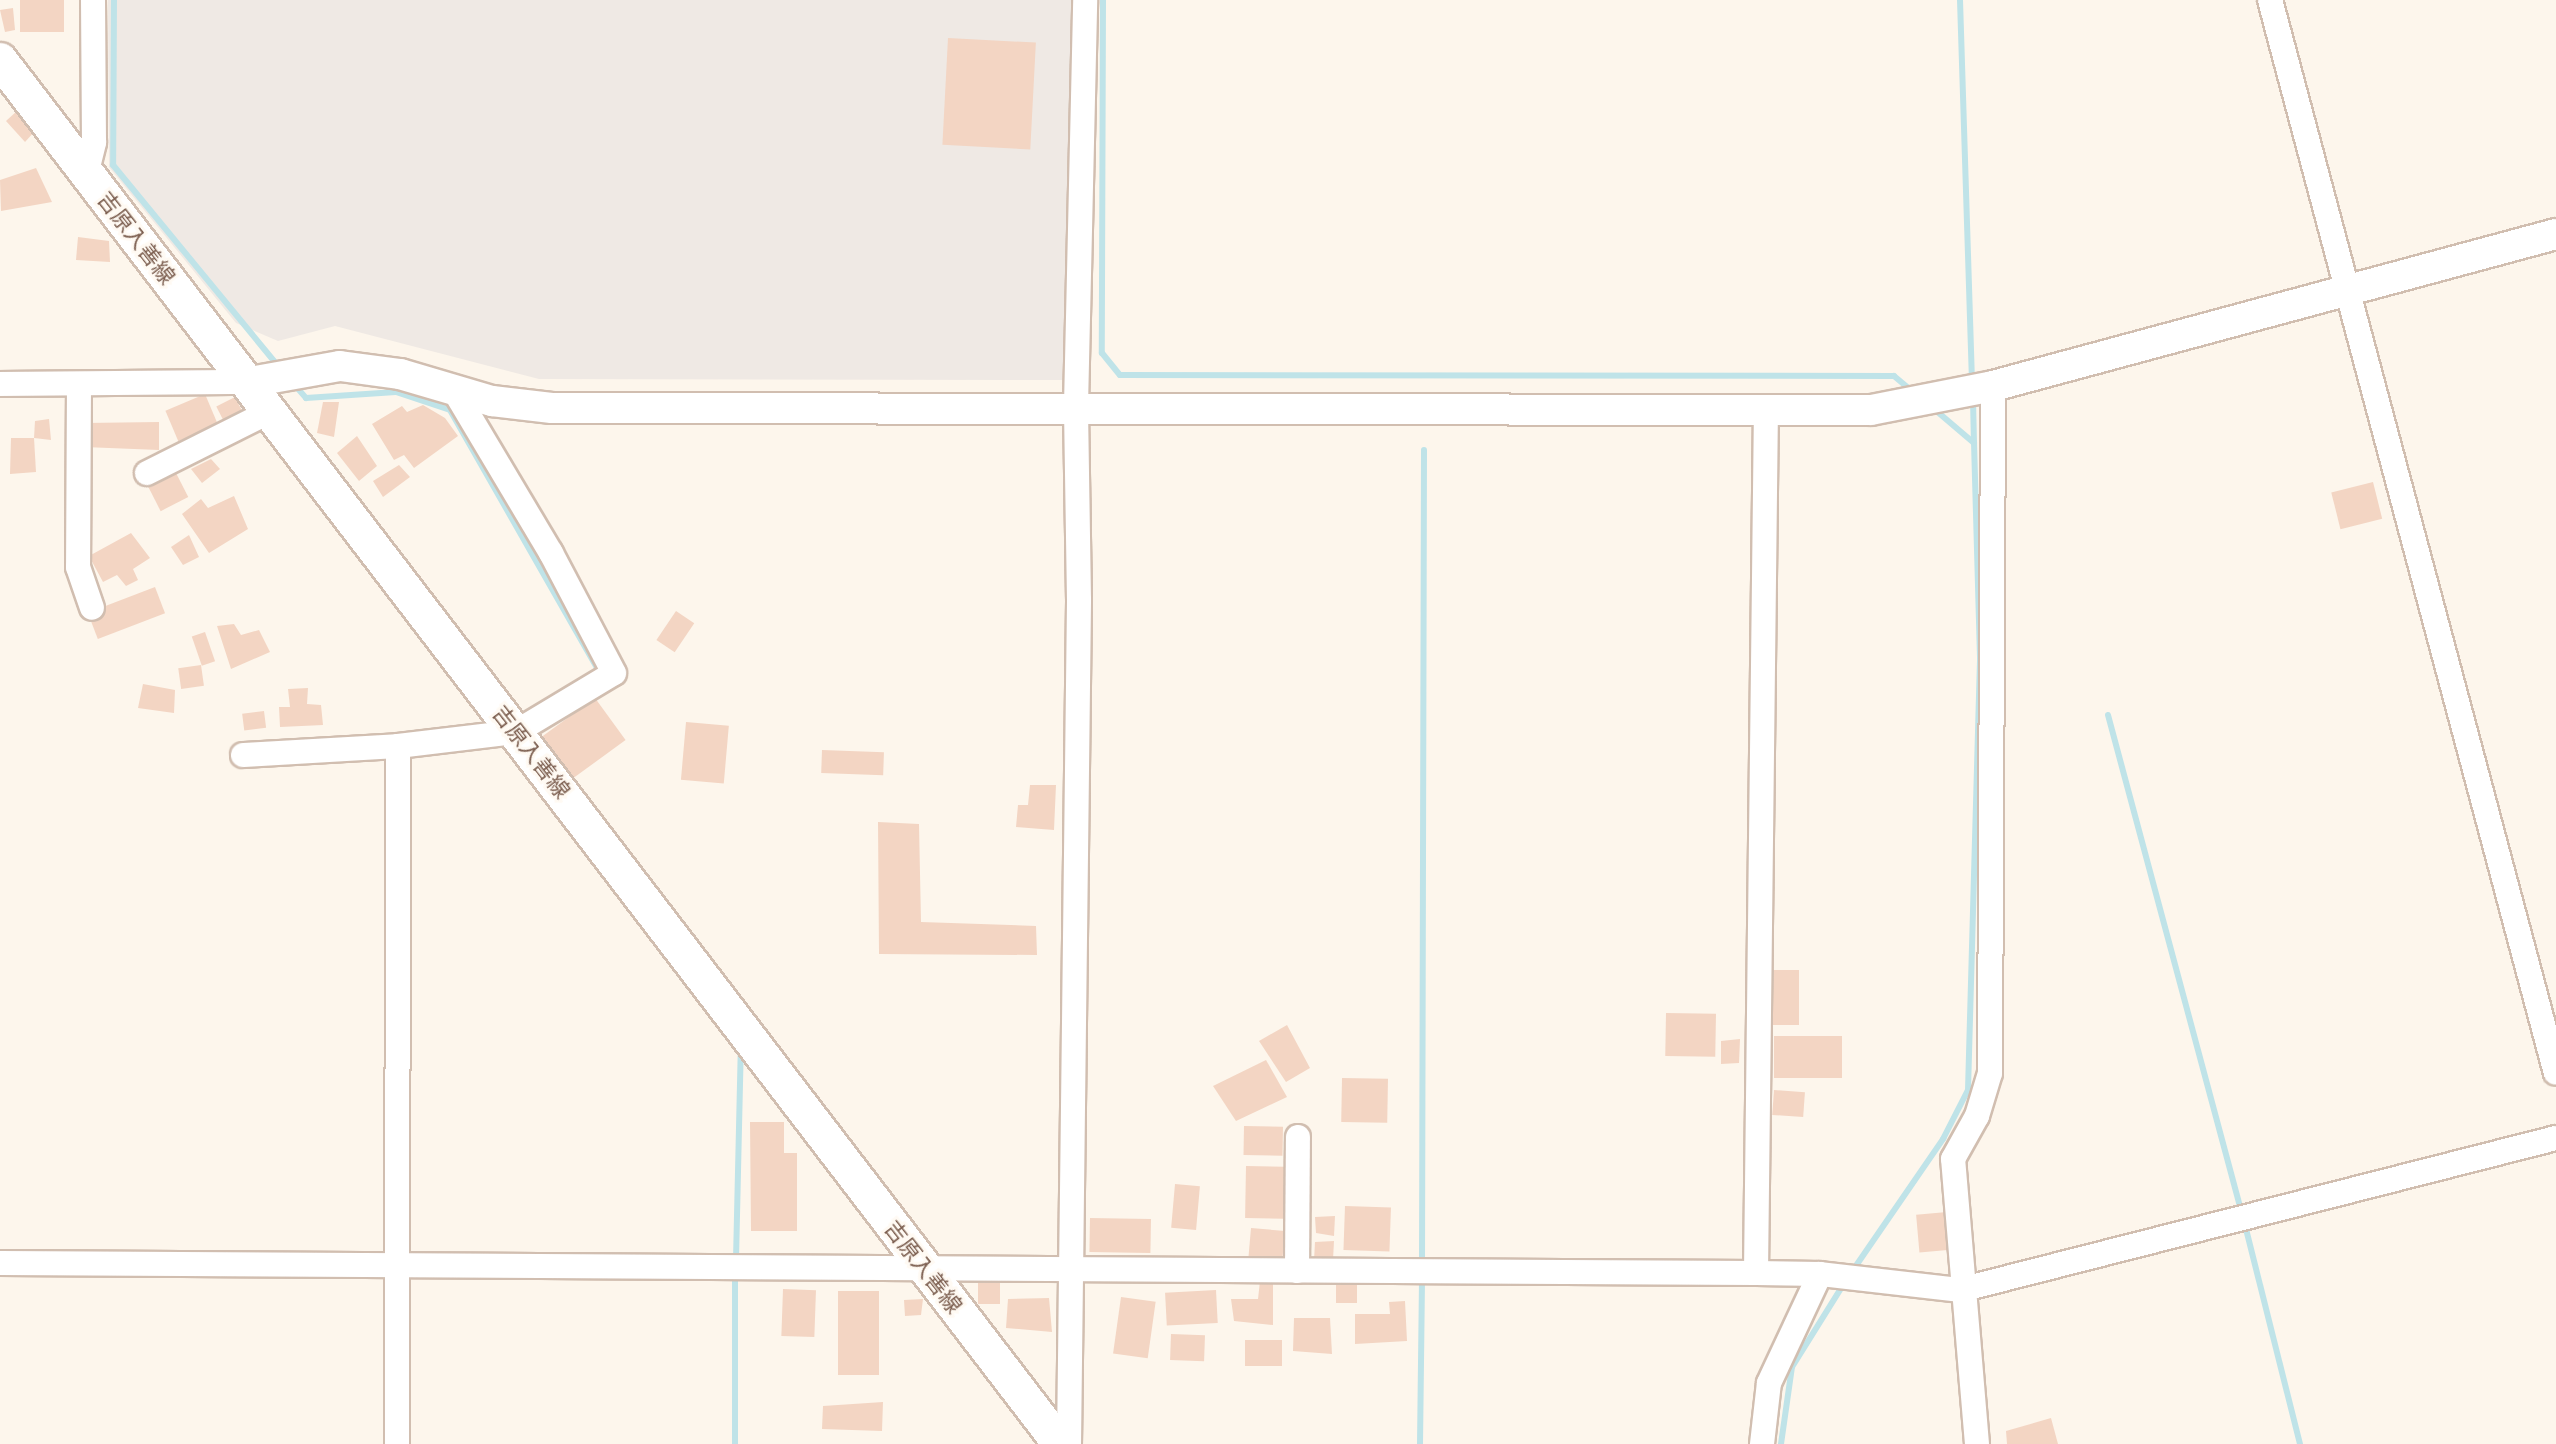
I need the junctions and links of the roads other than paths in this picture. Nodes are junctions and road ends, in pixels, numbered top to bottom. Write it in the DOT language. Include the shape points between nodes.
graph roads {
  1 [pos="93,0"];
  2 [pos="1085,0"];
  3 [pos="2270,0"];
  4 [pos="0,60"];
  5 [pos="86,175"];
  6 [pos="2556,234"];
  7 [pos="2350,292"];
  8 [pos="250,382"];
  9 [pos="0,384"];
  10 [pos="79,384"];
  11 [pos="1993,386"];
  12 [pos="454,390"];
  13 [pos="1076,406"];
  14 [pos="1766,408"];
  15 [pos="271,411"];
  16 [pos="147,473"];
  17 [pos="92,608"];
  18 [pos="516,732"];
  19 [pos="398,746"];
  20 [pos="243,755"];
  21 [pos="2556,1073"];
  22 [pos="1298,1137"];
  23 [pos="2556,1138"];
  24 [pos="0,1263"];
  25 [pos="398,1263"];
  26 [pos="923,1267"];
  27 [pos="1073,1271"];
  28 [pos="1297,1271"];
  29 [pos="1756,1273"];
  30 [pos="1820,1274"];
  31 [pos="1960,1290"];
  32 [pos="397,1444"];
  33 [pos="1060,1444"];
  34 [pos="1069,1444"];
  35 [pos="1762,1444"];
  36 [pos="1977,1444"];
  1 -- 5 [label="street" via="94,142"];
  2 -- 13 [label="street"];
  3 -- 7 [label="street"];
  4 -- 5 [label="main road, 吉原入善線"];
  5 -- 8 [label="main road, 吉原入善線"];
  6 -- 7 [label="street"];
  7 -- 11 [label="street"];
  7 -- 21 [label="street"];
  8 -- 10 [label="street"];
  8 -- 12 [label="street" via="340,366 400,374"];
  8 -- 15 [label="main road, 吉原入善線"];
  9 -- 10 [label="street"];
  10 -- 17 [label="street" via="78,567"];
  11 -- 14 [label="street" via="1871,410"];
  11 -- 31 [label="street" via="1990,1073 1977,1116 1953,1159"];
  12 -- 13 [label="street" via="552,408"];
  12 -- 18 [label="street" via="551,553 614,673"];
  13 -- 14 [label="street"];
  13 -- 27 [label="street"];
  14 -- 29 [label="street"];
  15 -- 16 [label="street"];
  15 -- 18 [label="main road, 吉原入善線"];
  18 -- 19 [label="street"];
  18 -- 26 [label="main road, 吉原入善線"];
  19 -- 20 [label="street"];
  19 -- 25 [label="street"];
  22 -- 28 [label="street"];
  23 -- 31 [label="street"];
  24 -- 25 [label="street"];
  25 -- 26 [label="street"];
  25 -- 32 [label="street"];
  26 -- 27 [label="street"];
  26 -- 33 [label="main road, 吉原入善線"];
  27 -- 28 [label="street"];
  27 -- 34 [label="street"];
  28 -- 29 [label="street"];
  29 -- 30 [label="street"];
  30 -- 31 [label="street"];
  30 -- 35 [label="street" via="1769,1383"];
  31 -- 36 [label="street"];
}
